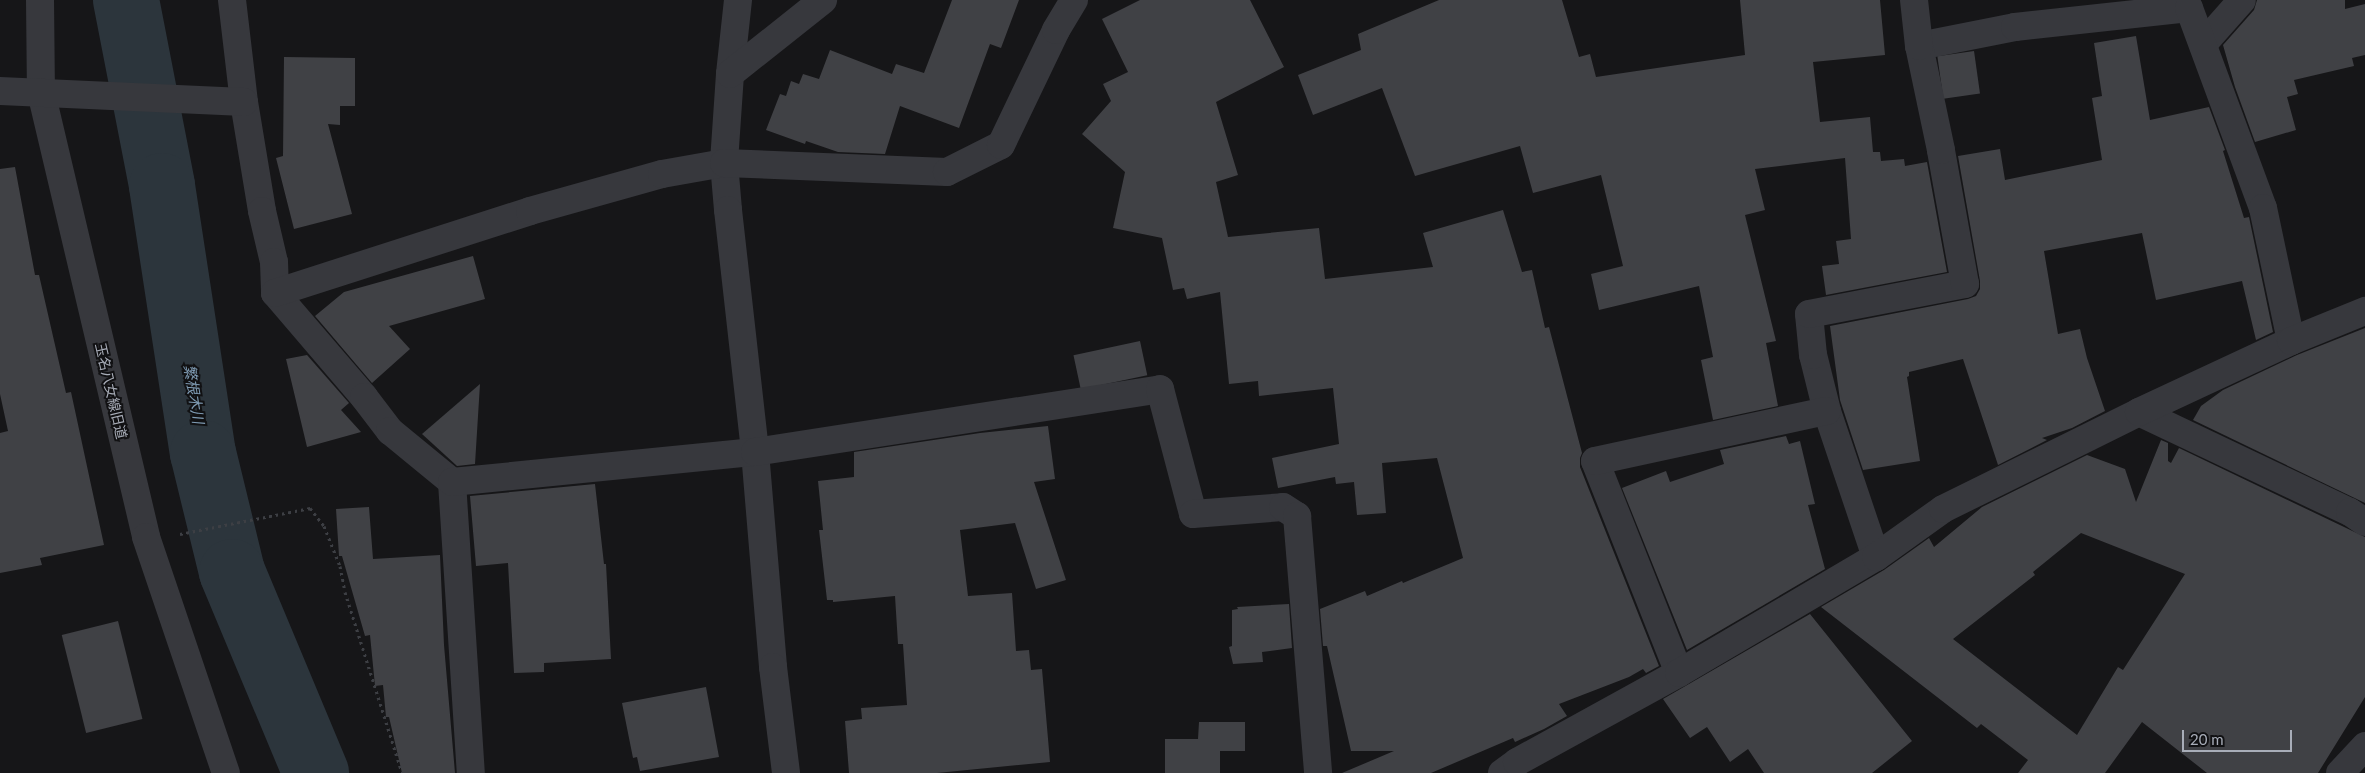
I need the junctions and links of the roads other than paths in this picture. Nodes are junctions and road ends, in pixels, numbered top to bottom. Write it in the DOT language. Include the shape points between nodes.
graph roads {
  1 [pos="40,0"];
  2 [pos="232,0"];
  3 [pos="738,0"];
  4 [pos="823,0"];
  5 [pos="1074,0"];
  6 [pos="1914,0"];
  7 [pos="2242,0"];
  8 [pos="2204,43"];
  9 [pos="1919,46"];
  10 [pos="730,74"];
  11 [pos="0,91"];
  12 [pos="41,92"];
  13 [pos="244,102"];
  14 [pos="724,163"];
  15 [pos="275,293"];
  16 [pos="2365,311"];
  17 [pos="2290,341"];
  18 [pos="1827,411"];
  19 [pos="2139,412"];
  20 [pos="755,452"];
  21 [pos="452,482"];
  22 [pos="2357,517"];
  23 [pos="1876,557"];
  24 [pos="1680,673"];
  25 [pos="2365,746"];
  26 [pos="226,773"];
  27 [pos="471,773"];
  28 [pos="786,773"];
  29 [pos="1318,773"];
  30 [pos="1502,773"];
  31 [pos="2340,773"];
  1 -- 12 [label="street, 玉名八女線旧道"];
  2 -- 13 [label="street"];
  3 -- 10 [label="street"];
  4 -- 10 [label="street"];
  5 -- 14 [label="street" via="1056,30 1001,145 946,172"];
  6 -- 9 [label="street"];
  7 -- 8 [label="street"];
  8 -- 9 [label="street" via="2189,8 2015,27"];
  8 -- 17 [label="street" via="2263,208"];
  9 -- 18 [label="street" via="1965,284 1809,314 1813,355"];
  10 -- 14 [label="street"];
  11 -- 12 [label="street"];
  12 -- 13 [label="street"];
  12 -- 26 [label="street, 玉名八女線旧道" via="146,537"];
  13 -- 15 [label="street" via="274,262"];
  14 -- 15 [label="street" via="662,174 530,211"];
  14 -- 20 [label="street"];
  15 -- 21 [label="street" via="390,431"];
  16 -- 17 [label="street"];
  17 -- 19 [label="street"];
  18 -- 23 [label="street"];
  18 -- 24 [label="street" via="1595,461"];
  19 -- 22 [label="street"];
  19 -- 23 [label="street" via="1943,509"];
  20 -- 21 [label="street"];
  20 -- 28 [label="street" via="773,667"];
  20 -- 29 [label="street" via="1160,389 1193,514 1283,507 1297,516"];
  21 -- 27 [label="street"];
  23 -- 24 [label="street"];
  24 -- 30 [label="street"];
  25 -- 31 [label="street"];
}
